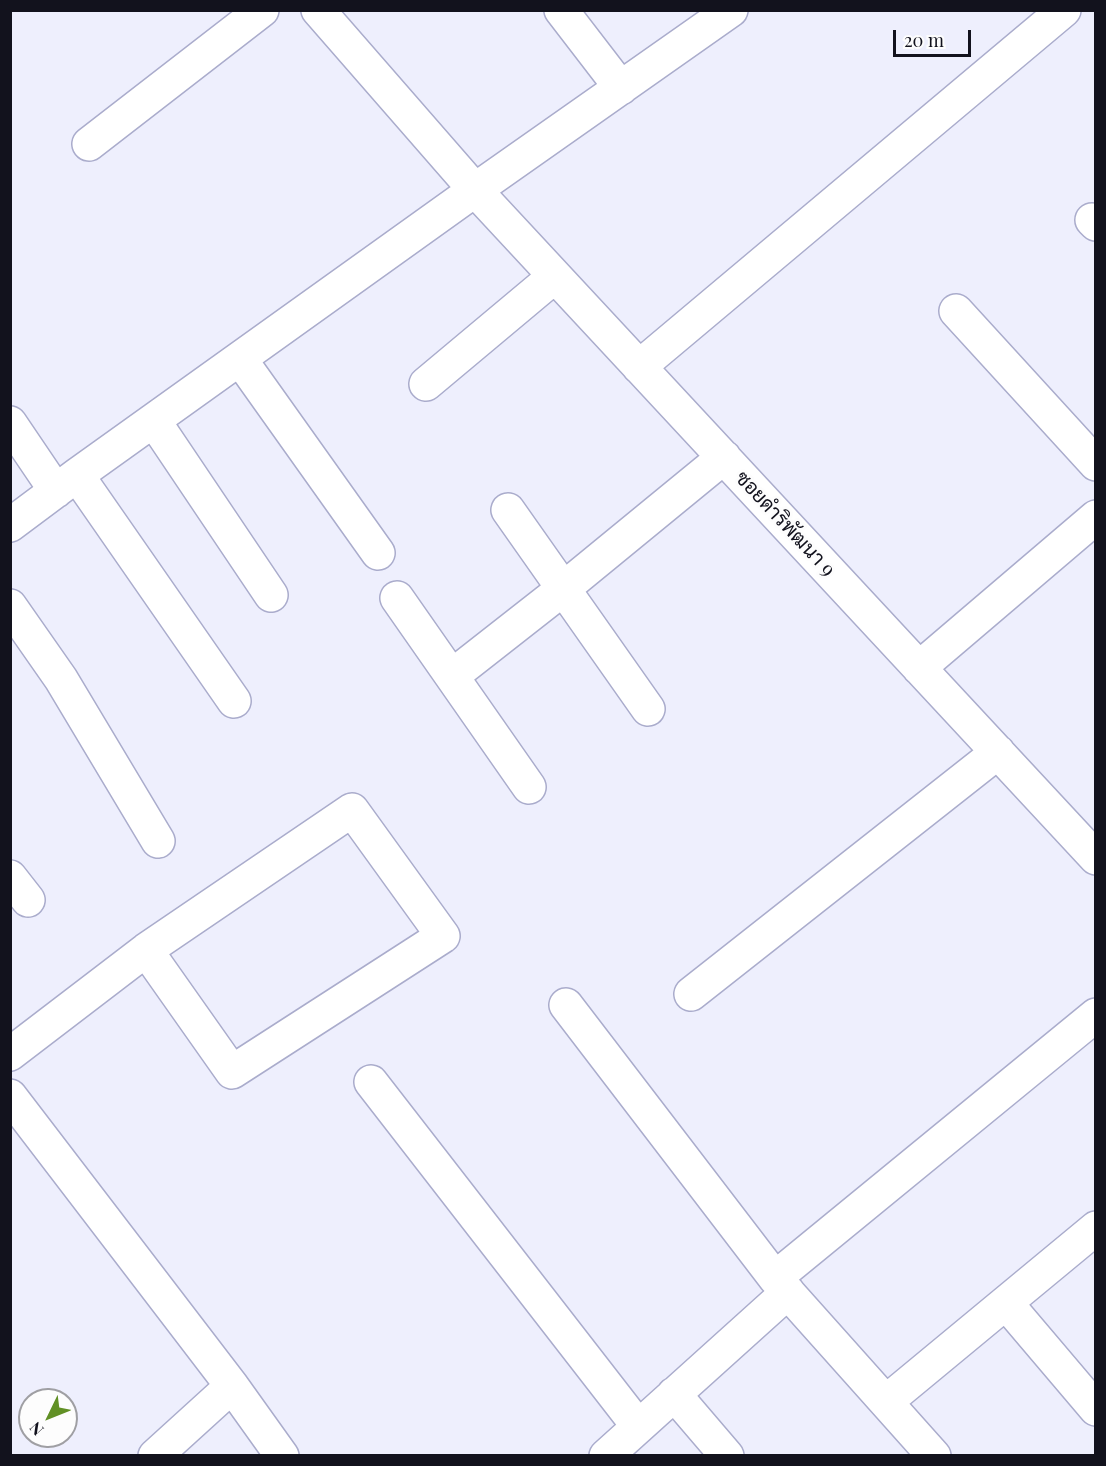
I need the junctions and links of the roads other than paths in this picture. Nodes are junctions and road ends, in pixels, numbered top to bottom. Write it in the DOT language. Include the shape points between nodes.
graph roads {
  1 [pos="262,10"];
  2 [pos="318,10"];
  3 [pos="561,10"];
  4 [pos="731,10"];
  5 [pos="1064,10"];
  6 [pos="621,87"];
  7 [pos="89,144"];
  8 [pos="475,190"];
  9 [pos="555,276"];
  10 [pos="956,311"];
  11 [pos="240,359"];
  12 [pos="639,367"];
  13 [pos="426,384"];
  14 [pos="154,421"];
  15 [pos="10,423"];
  16 [pos="724,458"];
  17 [pos="1095,464"];
  18 [pos="66,483"];
  19 [pos="508,510"];
  20 [pos="1095,517"];
  21 [pos="10,525"];
  22 [pos="378,553"];
  23 [pos="563,589"];
  24 [pos="271,595"];
  25 [pos="397,598"];
  26 [pos="10,606"];
  27 [pos="919,668"];
  28 [pos="452,676"];
  29 [pos="234,701"];
  30 [pos="648,709"];
  31 [pos="998,752"];
  32 [pos="529,788"];
  33 [pos="158,841"];
  34 [pos="1095,858"];
  35 [pos="146,950"];
  36 [pos="691,994"];
  37 [pos="566,1005"];
  38 [pos="1095,1015"];
  39 [pos="10,1054"];
  40 [pos="371,1082"];
  41 [pos="10,1096"];
  42 [pos="1095,1228"];
  43 [pos="782,1285"];
  44 [pos="1006,1303"];
  45 [pos="232,1386"];
  46 [pos="674,1394"];
  47 [pos="887,1401"];
  48 [pos="1095,1409"];
  49 [pos="638,1426"];
  50 [pos="155,1455"];
  51 [pos="282,1455"];
  52 [pos="606,1455"];
  53 [pos="727,1455"];
  54 [pos="934,1455"];
  1 -- 7 [label="street"];
  2 -- 8 [label="street, ซอยดำริพัฒนา 9"];
  3 -- 6 [label="street"];
  4 -- 6 [label="street"];
  5 -- 12 [label="street"];
  6 -- 8 [label="street"];
  8 -- 9 [label="street, ซอยดำริพัฒนา 9"];
  8 -- 11 [label="street"];
  9 -- 12 [label="street, ซอยดำริพัฒนา 9"];
  9 -- 13 [label="street"];
  10 -- 17 [label="street"];
  11 -- 14 [label="street"];
  11 -- 22 [label="street"];
  12 -- 16 [label="street, ซอยดำริพัฒนา 9"];
  14 -- 18 [label="street"];
  14 -- 24 [label="street"];
  15 -- 18 [label="street"];
  16 -- 23 [label="street"];
  16 -- 27 [label="street, ซอยดำริพัฒนา 9"];
  18 -- 21 [label="street"];
  18 -- 29 [label="street"];
  19 -- 23 [label="street"];
  20 -- 27 [label="street"];
  23 -- 28 [label="street"];
  23 -- 30 [label="street"];
  25 -- 28 [label="street"];
  26 -- 33 [label="street" via="61,680"];
  27 -- 31 [label="street, ซอยดำริพัฒนา 9"];
  28 -- 32 [label="street"];
  31 -- 34 [label="street, ซอยดำริพัฒนา 9"];
  31 -- 36 [label="street"];
  35 -- 35 [label="street" via="232,1072 443,936 352,810"];
  35 -- 39 [label="street"];
  37 -- 43 [label="street"];
  38 -- 43 [label="street"];
  40 -- 49 [label="street"];
  41 -- 45 [label="street"];
  42 -- 44 [label="street"];
  43 -- 46 [label="street"];
  43 -- 47 [label="street"];
  44 -- 47 [label="street"];
  44 -- 48 [label="street"];
  45 -- 50 [label="street"];
  45 -- 51 [label="street"];
  46 -- 49 [label="street"];
  46 -- 53 [label="street"];
  47 -- 54 [label="street"];
  49 -- 52 [label="street"];
}
